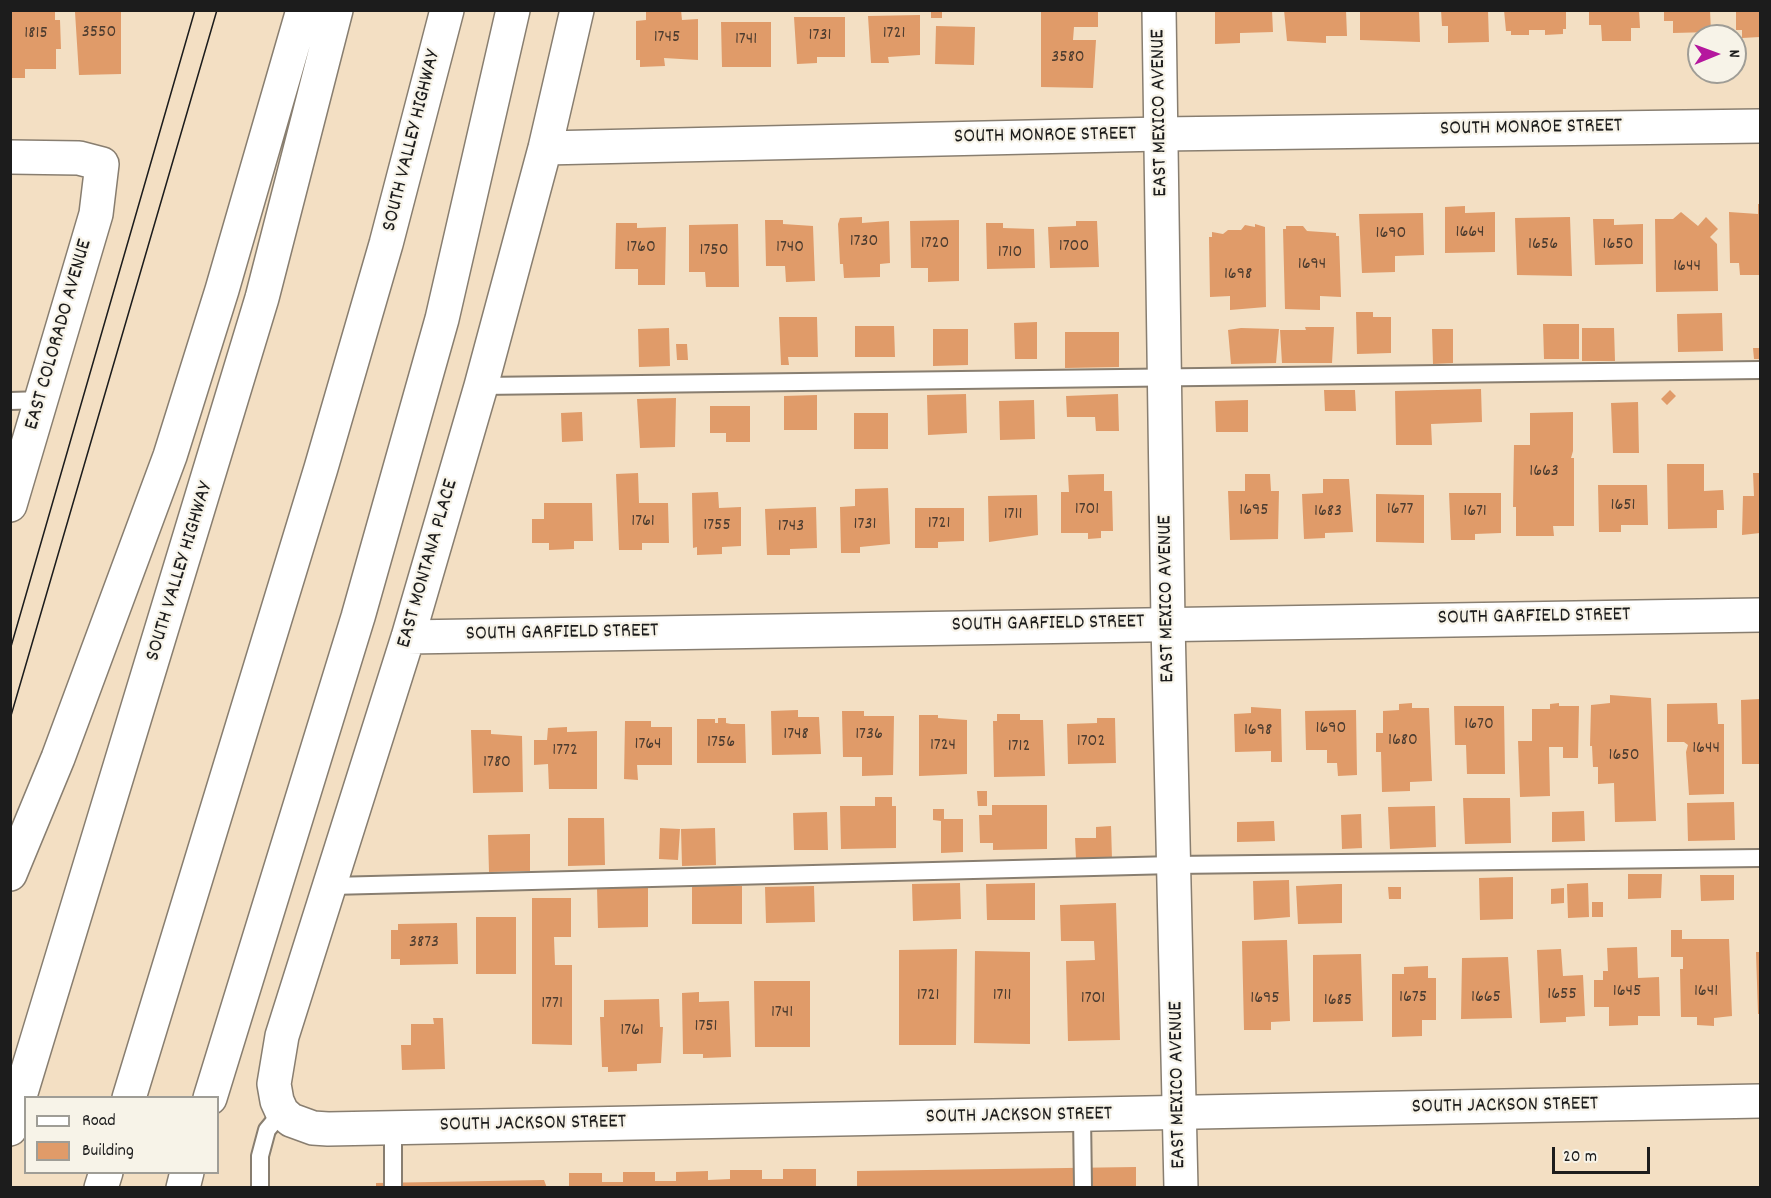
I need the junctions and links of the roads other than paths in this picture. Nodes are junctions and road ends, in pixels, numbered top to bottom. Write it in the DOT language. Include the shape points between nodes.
graph roads {
  1 [pos="303,10"];
  2 [pos="336,10"];
  3 [pos="447,10"];
  4 [pos="513,10"];
  5 [pos="577,10"];
  6 [pos="1159,10"];
  7 [pos="1761,126"];
  8 [pos="1161,134"];
  9 [pos="545,148"];
  10 [pos="10,158"];
  11 [pos="1761,369"];
  12 [pos="1166,379"];
  13 [pos="481,387"];
  14 [pos="26,401"];
  15 [pos="10,505"];
  16 [pos="1761,615"];
  17 [pos="1168,623"];
  18 [pos="408,637"];
  19 [pos="1761,858"];
  20 [pos="1174,865"];
  21 [pos="10,874"];
  22 [pos="331,886"];
  23 [pos="130,1096"];
  24 [pos="211,1096"];
  25 [pos="1761,1101"];
  26 [pos="282,1112"];
  27 [pos="1180,1114"];
  28 [pos="1082,1115"];
  29 [pos="10,1128"];
  30 [pos="393,1128"];
  31 [pos="260,1188"];
  32 [pos="393,1188"];
  33 [pos="1083,1188"];
  34 [pos="1181,1188"];
  1 -- 21 [label="main road" via="170,456 58,758"];
  2 -- 29 [label="main road, SOUTH VALLEY HIGHWAY" via="262,298"];
  3 -- 23 [label="main road, SOUTH VALLEY HIGHWAY" via="387,244"];
  4 -- 24 [label="main road" via="442,319 358,617"];
  5 -- 9 [label="main road, EAST MONTANA PLACE"];
  6 -- 8 [label="main road, EAST MEXICO AVENUE"];
  7 -- 8 [label="main road, SOUTH MONROE STREET"];
  8 -- 9 [label="main road, SOUTH MONROE STREET"];
  8 -- 12 [label="main road, EAST MEXICO AVENUE"];
  9 -- 13 [label="main road, EAST MONTANA PLACE"];
  10 -- 14 [label="main road, EAST COLORADO AVENUE" via="79,158 102,164 96,214"];
  11 -- 12 [label="lane"];
  12 -- 13 [label="lane"];
  12 -- 17 [label="main road, EAST MEXICO AVENUE"];
  13 -- 18 [label="main road, EAST MONTANA PLACE"];
  14 -- 15 [label="main road, EAST COLORADO AVENUE"];
  16 -- 17 [label="main road, SOUTH GARFIELD STREET"];
  17 -- 18 [label="main road, SOUTH GARFIELD STREET"];
  17 -- 20 [label="main road, EAST MEXICO AVENUE"];
  18 -- 22 [label="main road, EAST MONTANA PLACE"];
  19 -- 20 [label="lane"];
  20 -- 22 [label="lane"];
  20 -- 27 [label="main road, EAST MEXICO AVENUE"];
  22 -- 26 [label="main road, EAST MONTANA PLACE" via="276,1061 274,1084"];
  25 -- 27 [label="main road, SOUTH JACKSON STREET"];
  26 -- 30 [label="main road, SOUTH JACKSON STREET" via="313,1128"];
  26 -- 31 [label="lane" via="267,1130 260,1156"];
  27 -- 28 [label="main road, SOUTH JACKSON STREET"];
  27 -- 34 [label="main road, EAST MEXICO AVENUE"];
  28 -- 30 [label="main road, SOUTH JACKSON STREET"];
  28 -- 33 [label="lane"];
  30 -- 32 [label="lane"];
}
